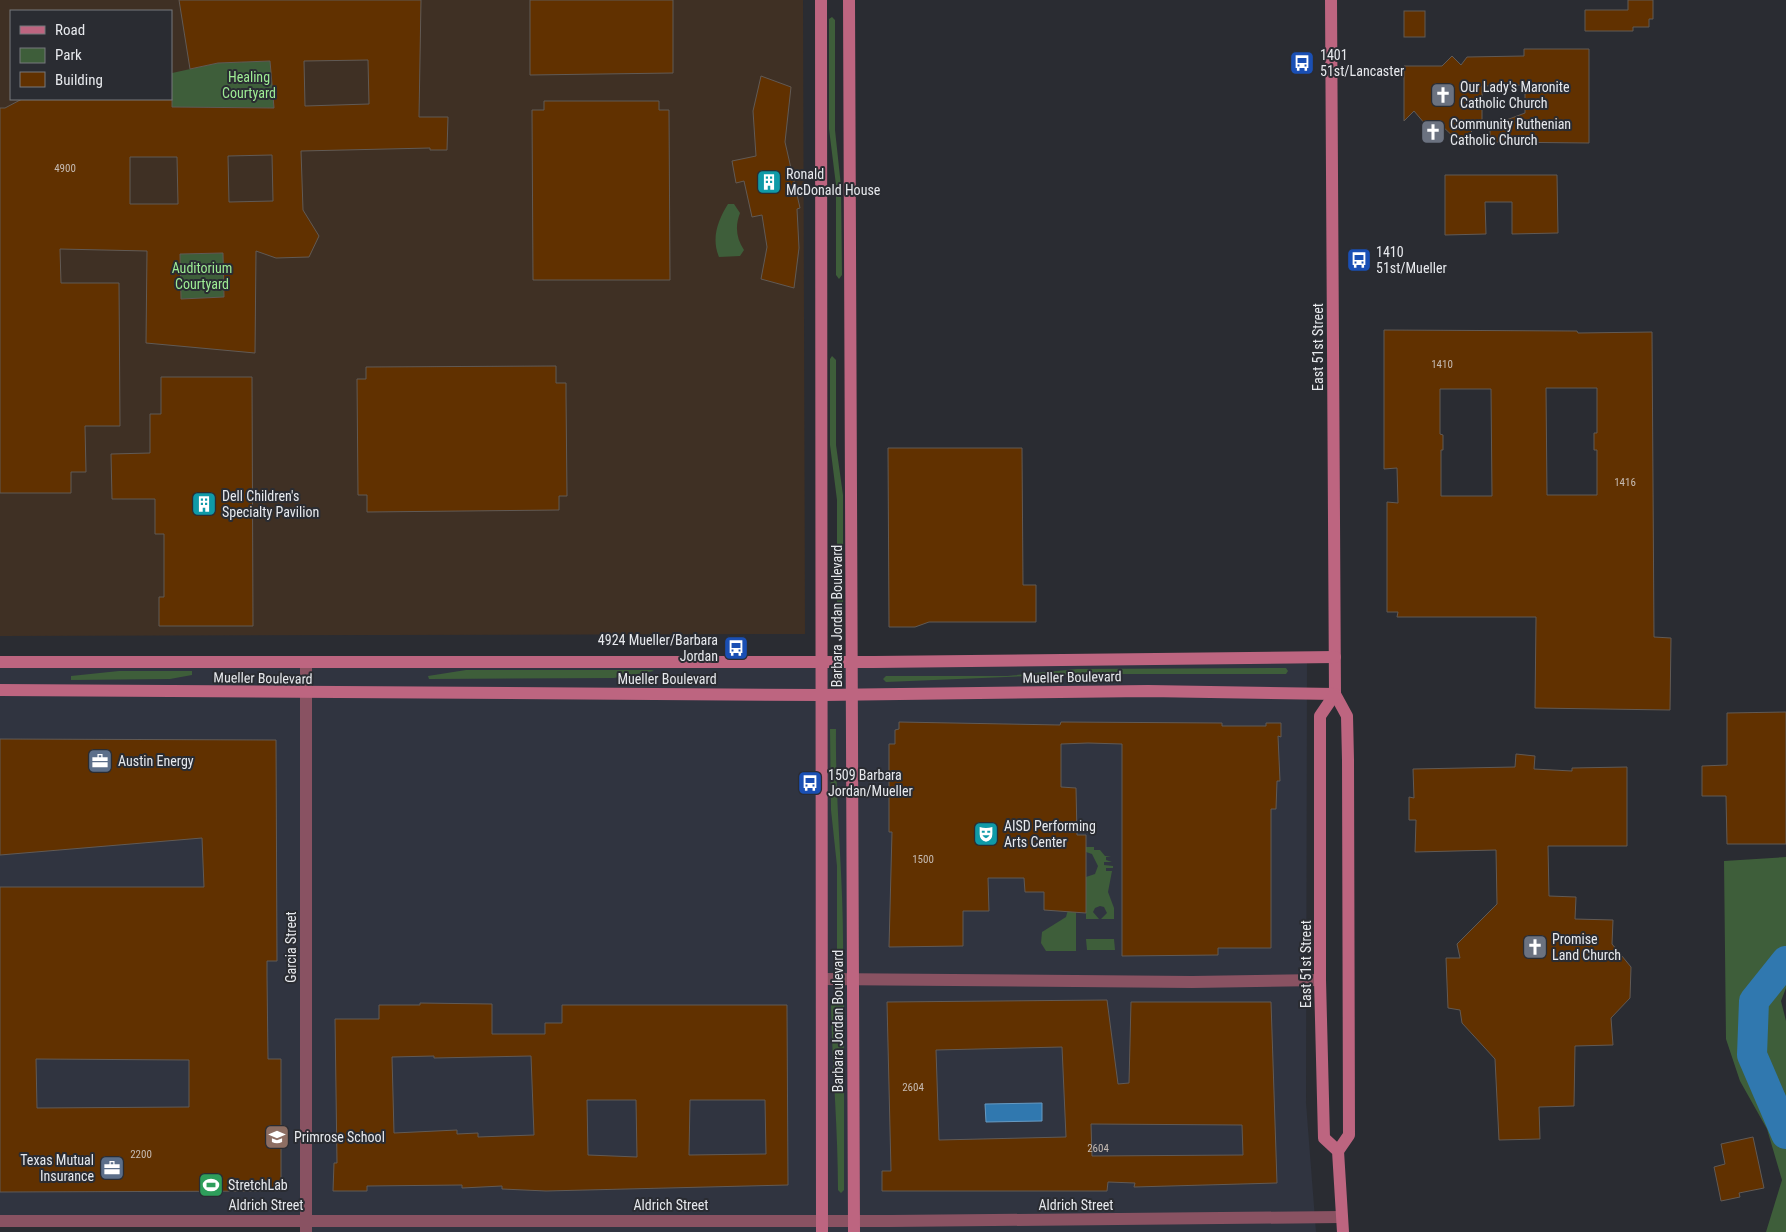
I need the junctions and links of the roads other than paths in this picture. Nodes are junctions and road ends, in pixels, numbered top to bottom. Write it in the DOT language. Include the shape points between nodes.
graph roads {
  1 [pos="821,0"];
  2 [pos="850,0"];
  3 [pos="1331,0"];
  4 [pos="1335,657"];
  5 [pos="0,662"];
  6 [pos="306,662"];
  7 [pos="822,662"];
  8 [pos="852,662"];
  9 [pos="0,690"];
  10 [pos="306,693"];
  11 [pos="1335,694"];
  12 [pos="822,695"];
  13 [pos="852,695"];
  14 [pos="822,979"];
  15 [pos="853,979"];
  16 [pos="1320,980"];
  17 [pos="1338,1151"];
  18 [pos="1342,1217"];
  19 [pos="0,1221"];
  20 [pos="306,1226"];
  21 [pos="822,1226"];
  22 [pos="854,1226"];
  23 [pos="1343,1232"];
  1 -- 7 [label="street, Barbara Jordan Boulevard"];
  2 -- 8 [label="street, Barbara Jordan Boulevard"];
  3 -- 4 [label="street, East 51st Street"];
  4 -- 8 [label="street, Mueller Boulevard"];
  4 -- 11 [label="street, East 51st Street"];
  5 -- 6 [label="street, Mueller Boulevard"];
  6 -- 7 [label="street, Mueller Boulevard"];
  6 -- 10 [label="street, Garcia Street"];
  7 -- 8 [label="street, Mueller Boulevard"];
  7 -- 12 [label="street, Barbara Jordan Boulevard"];
  8 -- 13 [label="street, Barbara Jordan Boulevard"];
  9 -- 10 [label="street, Mueller Boulevard"];
  10 -- 12 [label="street, Mueller Boulevard"];
  10 -- 20 [label="street, Garcia Street"];
  11 -- 13 [label="street, Mueller Boulevard" via="1148,691"];
  11 -- 16 [label="street, East 51st Street" via="1320,716"];
  11 -- 17 [label="street, East 51st Street" via="1347,716 1349,1135"];
  12 -- 13 [label="street, Mueller Boulevard"];
  12 -- 14 [label="street, Barbara Jordan Boulevard"];
  13 -- 15 [label="street, Barbara Jordan Boulevard"];
  14 -- 15 [label="street"];
  14 -- 21 [label="street, Barbara Jordan Boulevard"];
  15 -- 16 [label="street"];
  15 -- 22 [label="street, Barbara Jordan Boulevard"];
  16 -- 17 [label="street, East 51st Street" via="1324,1138"];
  17 -- 18 [label="street"];
  18 -- 22 [label="street, Aldrich Street"];
  18 -- 23 [label="street"];
  19 -- 20 [label="street, Aldrich Street"];
  20 -- 21 [label="street, Aldrich Street"];
  21 -- 22 [label="street, Aldrich Street"];
}
